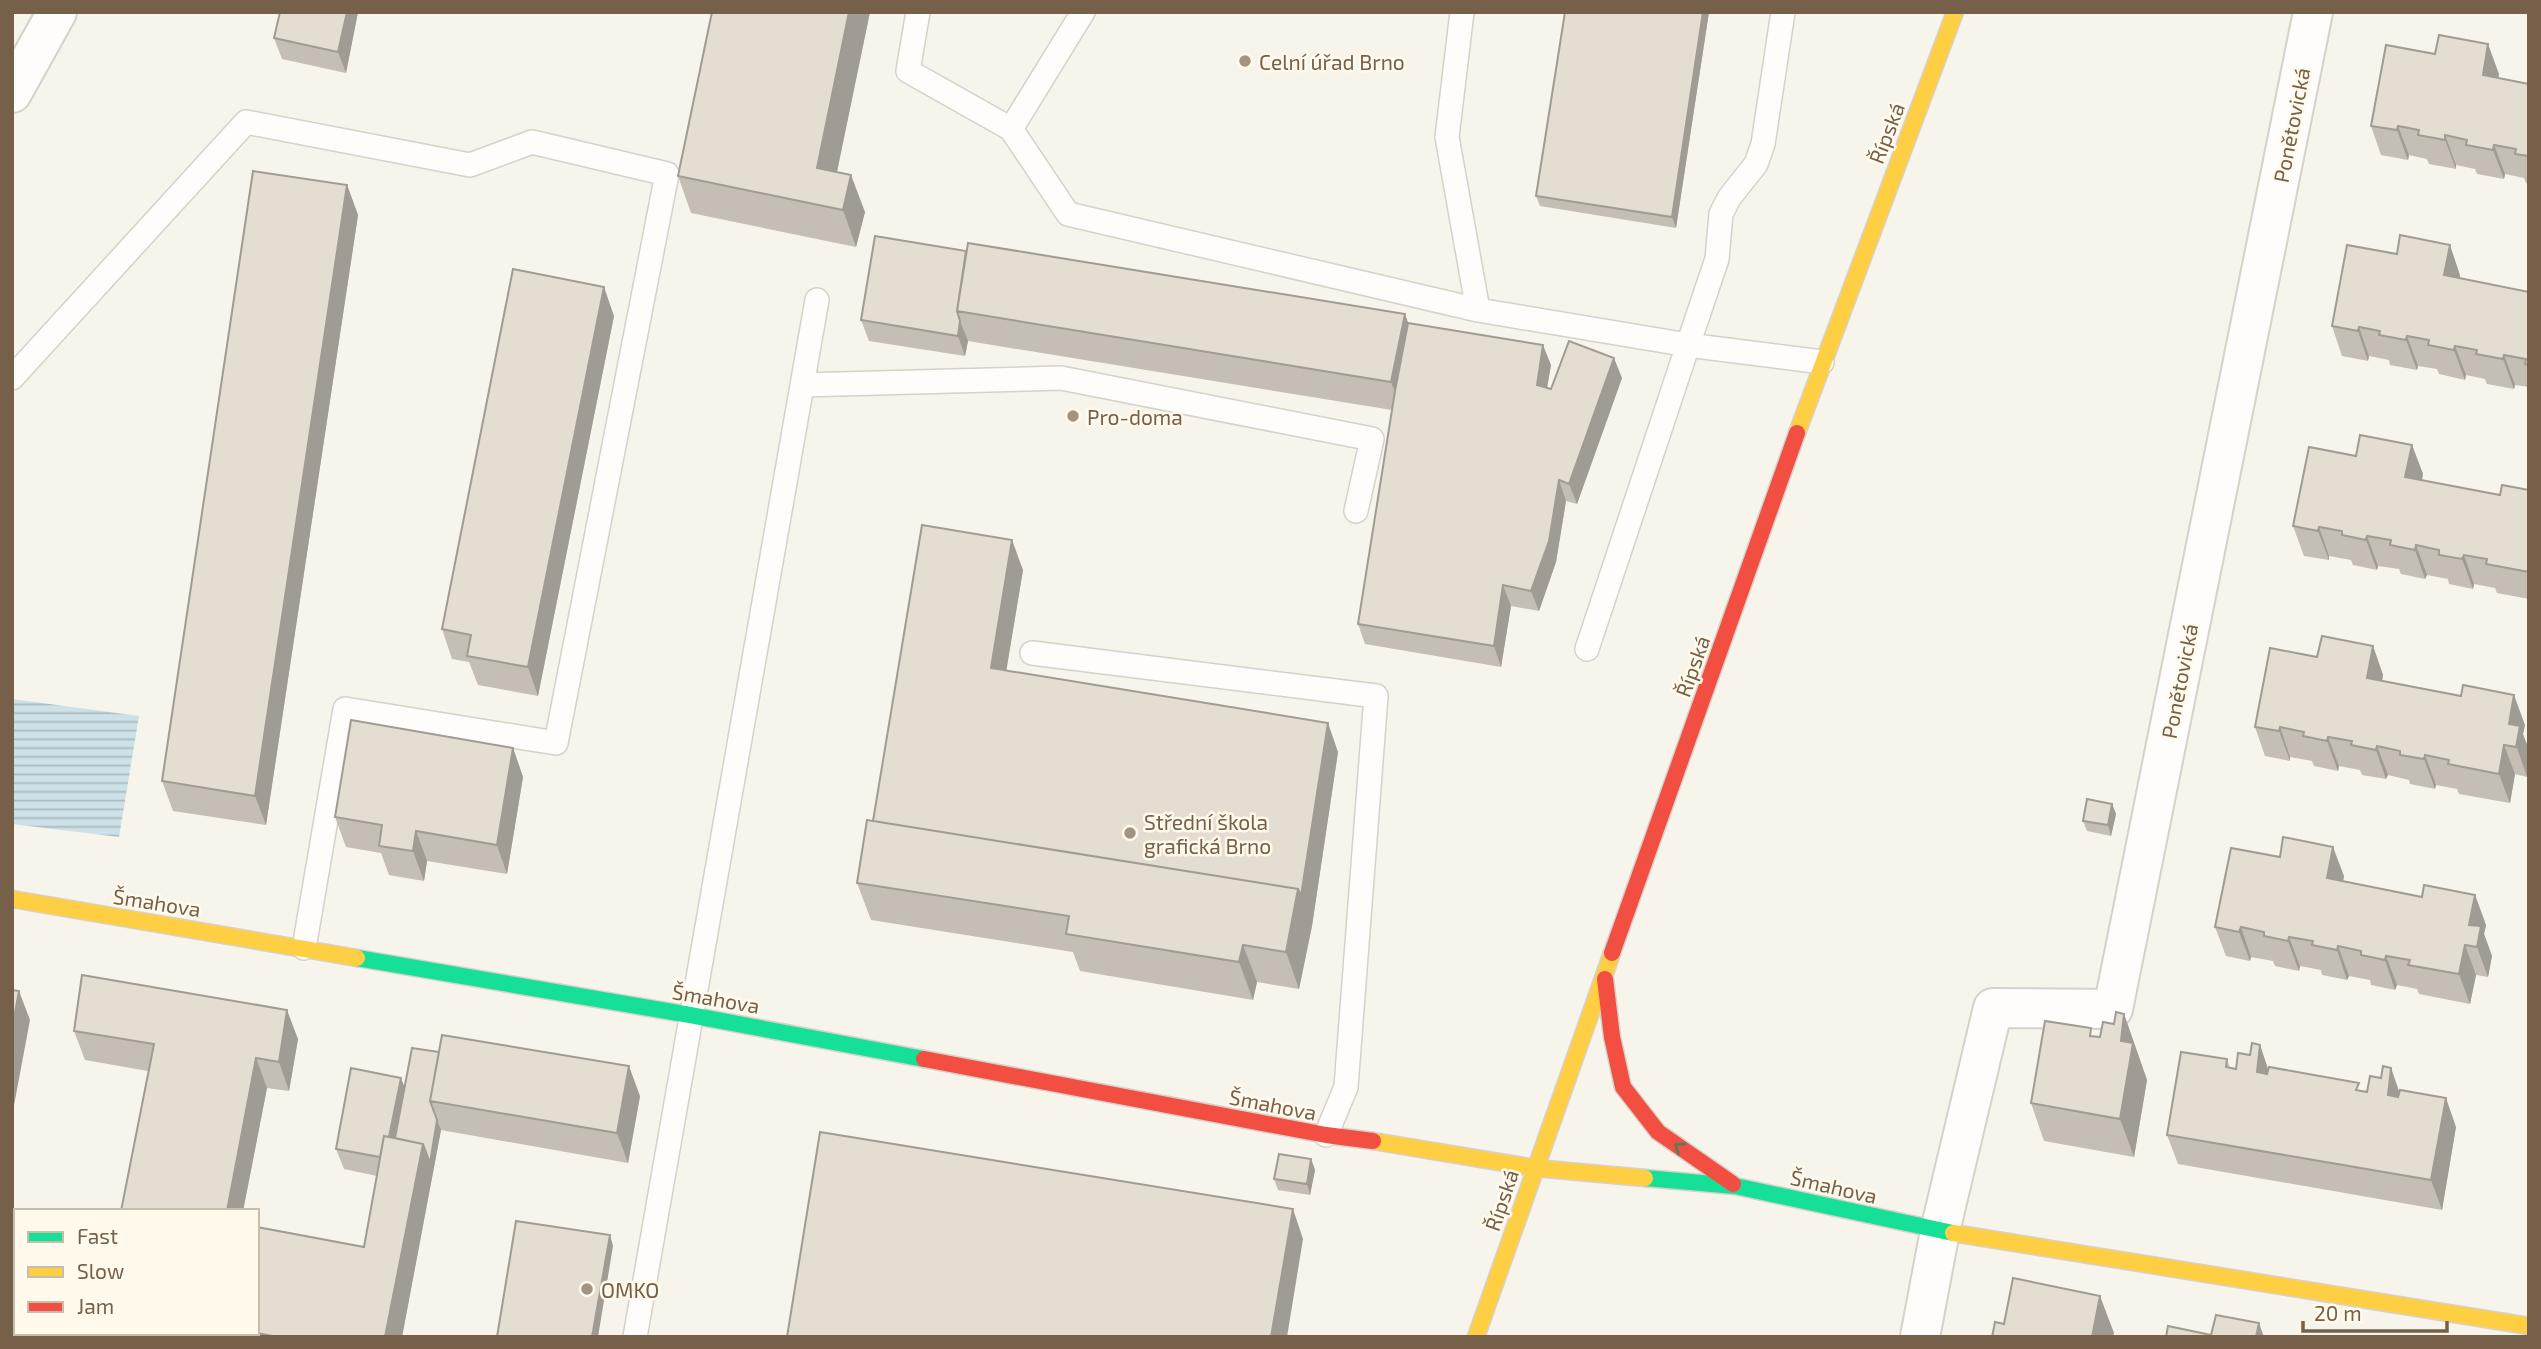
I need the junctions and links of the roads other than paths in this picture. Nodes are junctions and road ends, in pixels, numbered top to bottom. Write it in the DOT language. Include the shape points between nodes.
graph roads {
  1 [pos="57,12"];
  2 [pos="918,12"];
  3 [pos="1083,12"];
  4 [pos="1462,12"];
  5 [pos="1783,12"];
  6 [pos="1955,12"];
  7 [pos="2313,12"];
  8 [pos="12,93"];
  9 [pos="1011,129"];
  10 [pos="817,300"];
  11 [pos="1478,310"];
  12 [pos="1688,345"];
  13 [pos="1822,362"];
  14 [pos="12,377"];
  15 [pos="802,385"];
  16 [pos="1356,511"];
  17 [pos="1587,649"];
  18 [pos="1032,653"];
  19 [pos="12,899"];
  20 [pos="304,948"];
  21 [pos="1605,972"];
  22 [pos="690,1014"];
  23 [pos="1326,1135"];
  24 [pos="1535,1168"];
  25 [pos="1735,1186"];
  26 [pos="1940,1231"];
  27 [pos="2529,1326"];
  28 [pos="635,1337"];
  29 [pos="1476,1337"];
  30 [pos="1920,1337"];
  1 -- 8 [label="street"];
  2 -- 9 [label="lane" via="908,71"];
  3 -- 9 [label="lane"];
  4 -- 11 [label="lane" via="1447,137"];
  5 -- 12 [label="lane" via="1763,144 1756,164 1721,214 1717,259"];
  6 -- 13 [label="street, Řípská"];
  7 -- 26 [label="street, Ponětovická" via="2113,1009 1993,1008"];
  9 -- 11 [label="lane" via="1068,214"];
  10 -- 15 [label="lane"];
  11 -- 12 [label="lane"];
  12 -- 13 [label="lane"];
  12 -- 17 [label="lane"];
  13 -- 21 [label="street, Řípská"];
  14 -- 20 [label="lane" via="246,122 470,165 533,142 667,174 556,743 345,709"];
  15 -- 16 [label="lane" via="1061,378 1372,439"];
  15 -- 22 [label="lane"];
  18 -- 23 [label="lane" via="1376,696 1346,1087"];
  19 -- 20 [label="street, Šmahova"];
  20 -- 22 [label="street, Šmahova"];
  21 -- 24 [label="street, Řípská"];
  25 -- 21 [label="street, one-way" via="1658,1132 1623,1087"];
  22 -- 23 [label="street, Šmahova"];
  22 -- 28 [label="lane"];
  23 -- 24 [label="street, Šmahova"];
  24 -- 25 [label="street, Šmahova"];
  24 -- 29 [label="street, Řípská"];
  25 -- 26 [label="street, Šmahova"];
  26 -- 27 [label="street, Šmahova"];
  26 -- 30 [label="street"];
}
